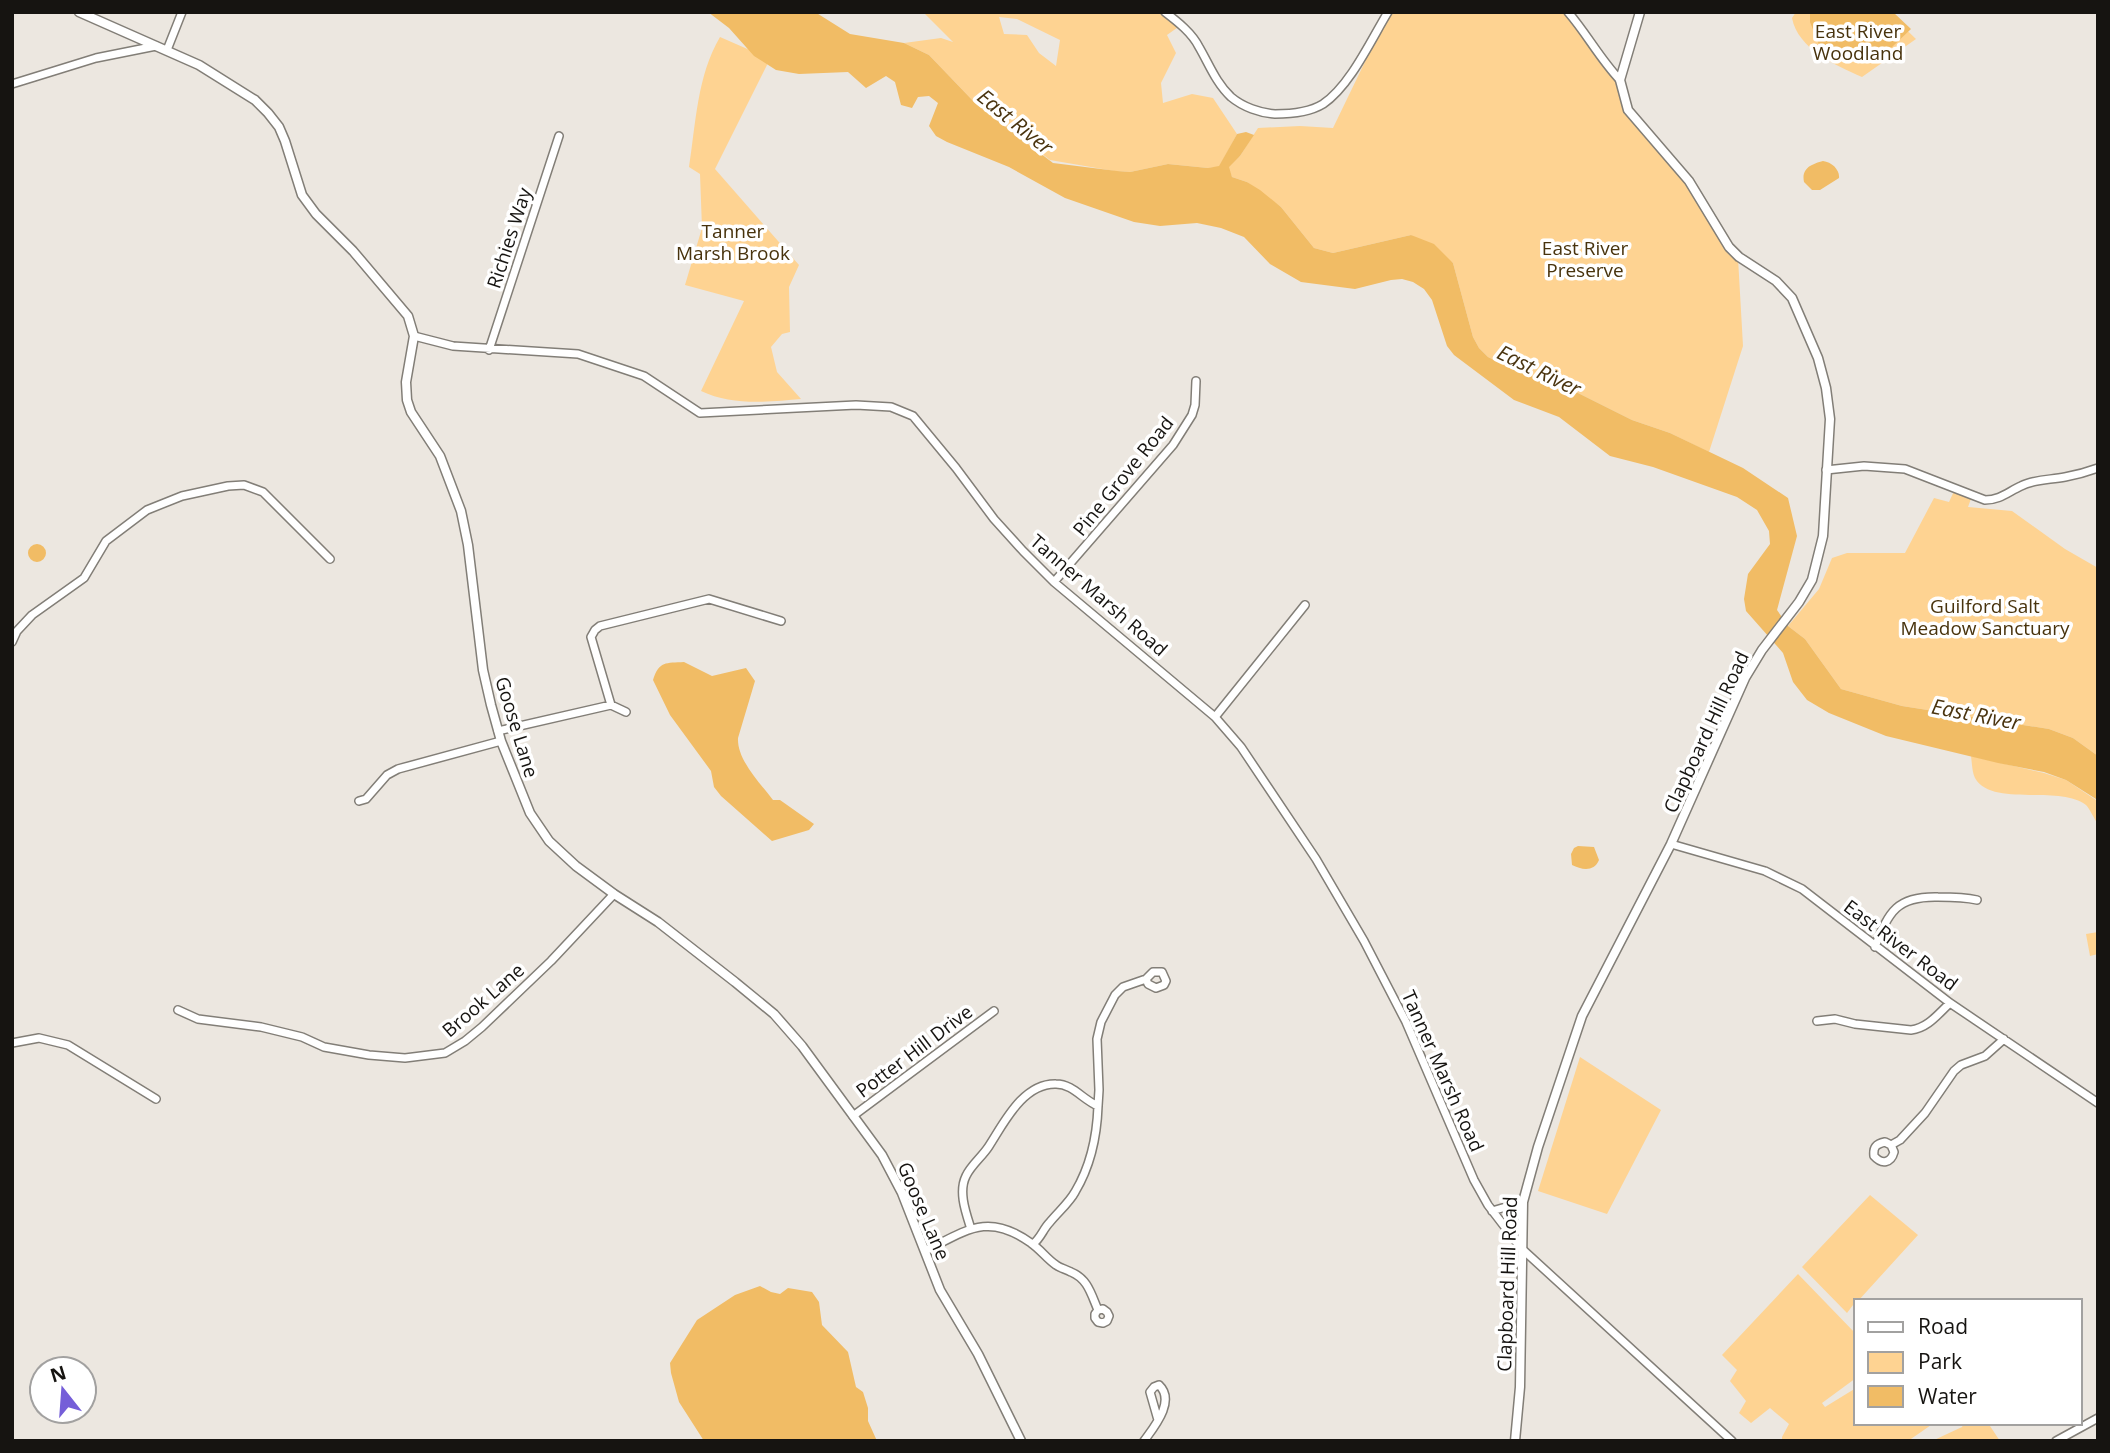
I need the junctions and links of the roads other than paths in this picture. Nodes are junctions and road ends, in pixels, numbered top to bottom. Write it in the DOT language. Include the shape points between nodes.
graph roads {
  1 [pos="79,12"];
  2 [pos="182,12"];
  3 [pos="1166,12"];
  4 [pos="1388,12"];
  5 [pos="1568,12"];
  6 [pos="1640,12"];
  7 [pos="156,46"];
  8 [pos="167,50"];
  9 [pos="1620,80"];
  10 [pos="12,84"];
  11 [pos="559,136"];
  12 [pos="414,336"];
  13 [pos="489,350"];
  14 [pos="1196,381"];
  15 [pos="2098,468"];
  16 [pos="1826,470"];
  17 [pos="330,559"];
  18 [pos="1054,582"];
  19 [pos="1305,605"];
  20 [pos="781,621"];
  21 [pos="12,642"];
  22 [pos="611,705"];
  23 [pos="626,712"];
  24 [pos="1216,717"];
  25 [pos="498,730"];
  26 [pos="501,741"];
  27 [pos="359,801"];
  28 [pos="1671,844"];
  29 [pos="614,894"];
  30 [pos="1977,900"];
  31 [pos="1875,947"];
  32 [pos="1146,979"];
  33 [pos="1950,1003"];
  34 [pos="178,1010"];
  35 [pos="994,1011"];
  36 [pos="1817,1021"];
  37 [pos="2004,1039"];
  38 [pos="12,1043"];
  39 [pos="156,1099"];
  40 [pos="2098,1103"];
  41 [pos="1098,1106"];
  42 [pos="853,1116"];
  43 [pos="1891,1145"];
  44 [pos="1523,1202"];
  45 [pos="1492,1211"];
  46 [pos="971,1229"];
  47 [pos="1033,1244"];
  48 [pos="1521,1248"];
  49 [pos="925,1251"];
  50 [pos="1098,1310"];
  51 [pos="2098,1418"];
  52 [pos="1158,1420"];
  53 [pos="1021,1441"];
  54 [pos="1144,1441"];
  55 [pos="1515,1441"];
  56 [pos="1732,1441"];
  57 [pos="2056,1441"];
  1 -- 7 [label="street"];
  2 -- 8 [label="street"];
  3 -- 4 [label="street" via="1198,44 1208,67 1231,96 1267,114 1285,114 1320,106 1335,94"];
  5 -- 9 [label="street"];
  6 -- 9 [label="street"];
  7 -- 8 [label="street"];
  7 -- 10 [label="street" via="96,58"];
  8 -- 12 [label="street" via="226,81 268,113 279,127 302,195 401,307"];
  9 -- 16 [label="street, Clapboard Hill Road" via="1628,110 1689,181 1729,247 1792,298 1826,388 1830,419"];
  11 -- 13 [label="street, Richies Way"];
  12 -- 13 [label="street, Tanner Marsh Road"];
  12 -- 25 [label="street, Goose Lane" via="407,400 440,456 461,511 483,670"];
  13 -- 18 [label="street, Tanner Marsh Road" via="578,354 643,376 700,413 856,405 891,407 913,416 994,519"];
  14 -- 18 [label="street, Pine Grove Road" via="1192,415 1173,445"];
  15 -- 16 [label="street" via="2034,481 1994,500 1905,470 1864,466"];
  16 -- 28 [label="street, Clapboard Hill Road" via="1823,536 1812,580 1766,644 1736,698"];
  17 -- 21 [label="street" via="263,492 244,485 182,496 147,510 106,541 84,578 32,615"];
  18 -- 24 [label="street, Tanner Marsh Road"];
  19 -- 24 [label="street"];
  20 -- 22 [label="street" via="709,599 600,626 592,637"];
  22 -- 23 [label="street"];
  22 -- 25 [label="street"];
  24 -- 45 [label="street, Tanner Marsh Road" via="1308,848 1364,941"];
  25 -- 26 [label="street, Goose Lane"];
  26 -- 27 [label="street" via="398,768"];
  26 -- 29 [label="street, Goose Lane" via="530,813 549,841"];
  28 -- 31 [label="street, East River Road" via="1784,879"];
  28 -- 44 [label="street, Clapboard Hill Road" via="1578,1026"];
  29 -- 34 [label="street, Brook Lane" via="482,1027 445,1053 405,1058 369,1055 324,1047 261,1027 198,1019"];
  29 -- 42 [label="street, Goose Lane" via="658,922 774,1014"];
  30 -- 31 [label="street" via="1909,899 1884,923"];
  31 -- 33 [label="street, East River Road"];
  32 -- 41 [label="street" via="1123,987 1101,1022"];
  33 -- 36 [label="street" via="1920,1029"];
  33 -- 37 [label="street, East River Road"];
  35 -- 42 [label="street, Potter Hill Drive"];
  37 -- 40 [label="street, East River Road"];
  37 -- 43 [label="street" via="1985,1056 1954,1071 1924,1113"];
  38 -- 39 [label="street" via="39,1038 68,1045"];
  41 -- 46 [label="street" via="1055,1083 1032,1093 1010,1111 965,1177 963,1195"];
  41 -- 47 [label="street" via="1093,1145 1074,1194"];
  42 -- 49 [label="street, Goose Lane" via="902,1192"];
  44 -- 45 [label="street"];
  44 -- 48 [label="street, Clapboard Hill Road"];
  45 -- 48 [label="street, Tanner Marsh Road"];
  46 -- 47 [label="street" via="992,1225 1009,1229"];
  46 -- 49 [label="street"];
  47 -- 50 [label="street" via="1058,1267 1087,1282"];
  48 -- 55 [label="street, Clapboard Hill Road"];
  48 -- 56 [label="street, Tanner Marsh Road"];
  49 -- 53 [label="street, Goose Lane" via="940,1290 988,1372"];
  51 -- 57 [label="street"];
  52 -- 54 [label="street"];
}
